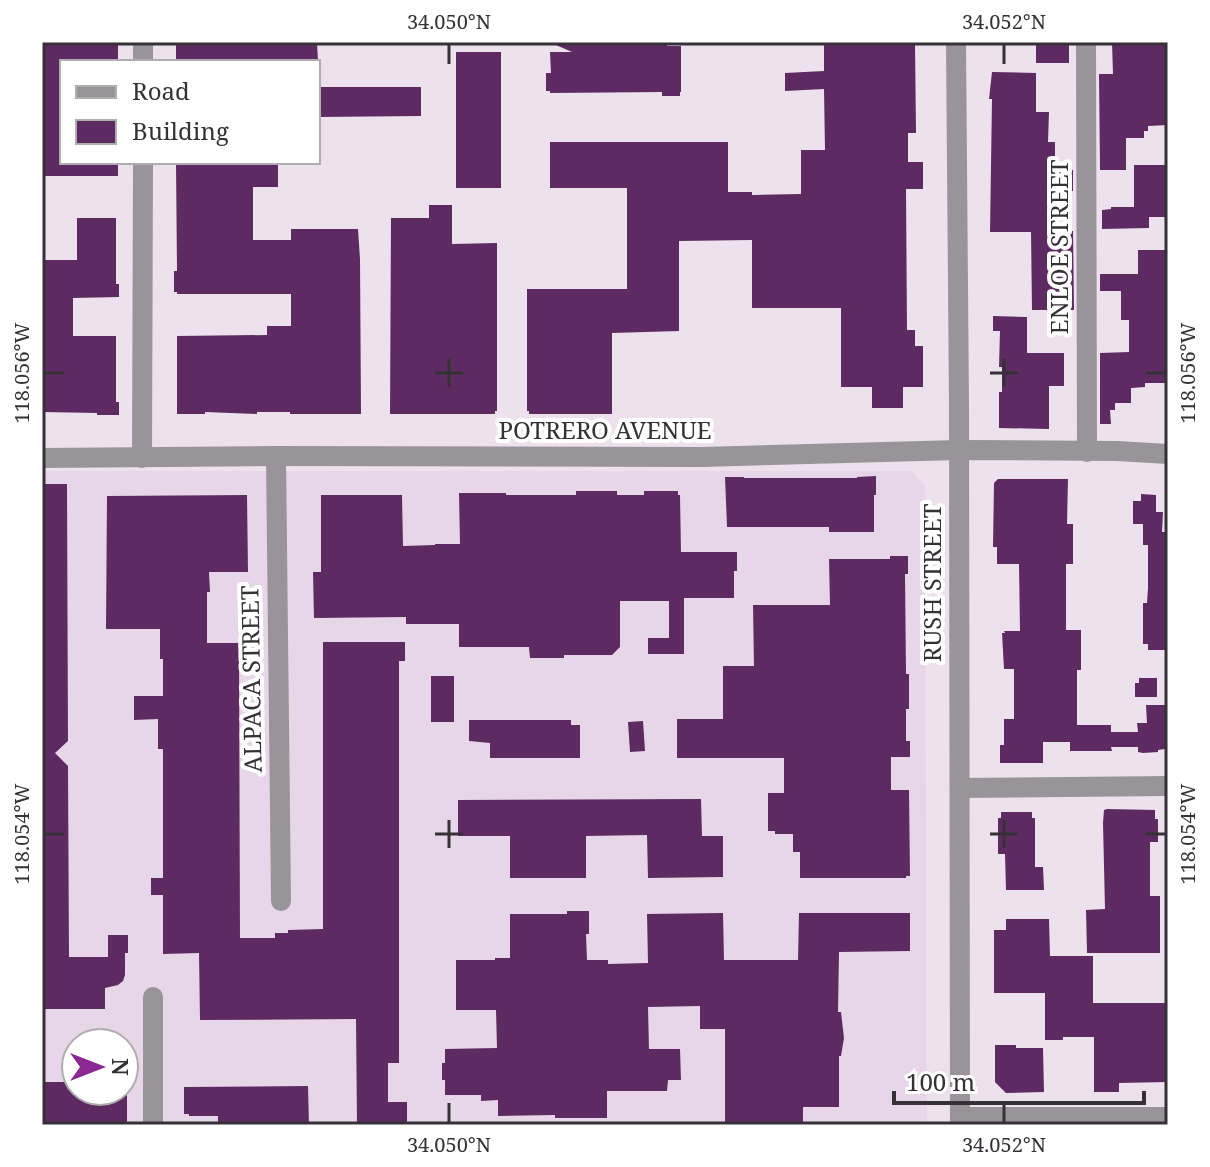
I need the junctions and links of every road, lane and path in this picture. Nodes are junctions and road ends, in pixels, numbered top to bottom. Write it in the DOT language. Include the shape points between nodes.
graph roads {
  1 [pos="956,42"];
  2 [pos="1086,42"];
  3 [pos="143,164"];
  4 [pos="959,450"];
  5 [pos="1087,452"];
  6 [pos="1168,454"];
  7 [pos="276,456"];
  8 [pos="42,458"];
  9 [pos="142,458"];
  10 [pos="1168,786"];
  11 [pos="960,788"];
  12 [pos="281,901"];
  13 [pos="153,997"];
  14 [pos="1168,1117"];
  15 [pos="960,1121"];
  16 [pos="153,1125"];
  1 -- 4 [label="street, RUSH STREET"];
  2 -- 5 [label="street, ENLOE STREET"];
  3 -- 9 [label="street"];
  4 -- 5 [label="street, POTRERO AVENUE"];
  4 -- 7 [label="street, POTRERO AVENUE" via="701,457"];
  4 -- 11 [label="street, RUSH STREET"];
  5 -- 6 [label="street, POTRERO AVENUE"];
  7 -- 9 [label="street, POTRERO AVENUE"];
  7 -- 12 [label="street, ALPACA STREET"];
  8 -- 9 [label="street, POTRERO AVENUE"];
  10 -- 11 [label="street"];
  11 -- 15 [label="street, RUSH STREET"];
  13 -- 16 [label="street"];
  14 -- 15 [label="street"];
}
